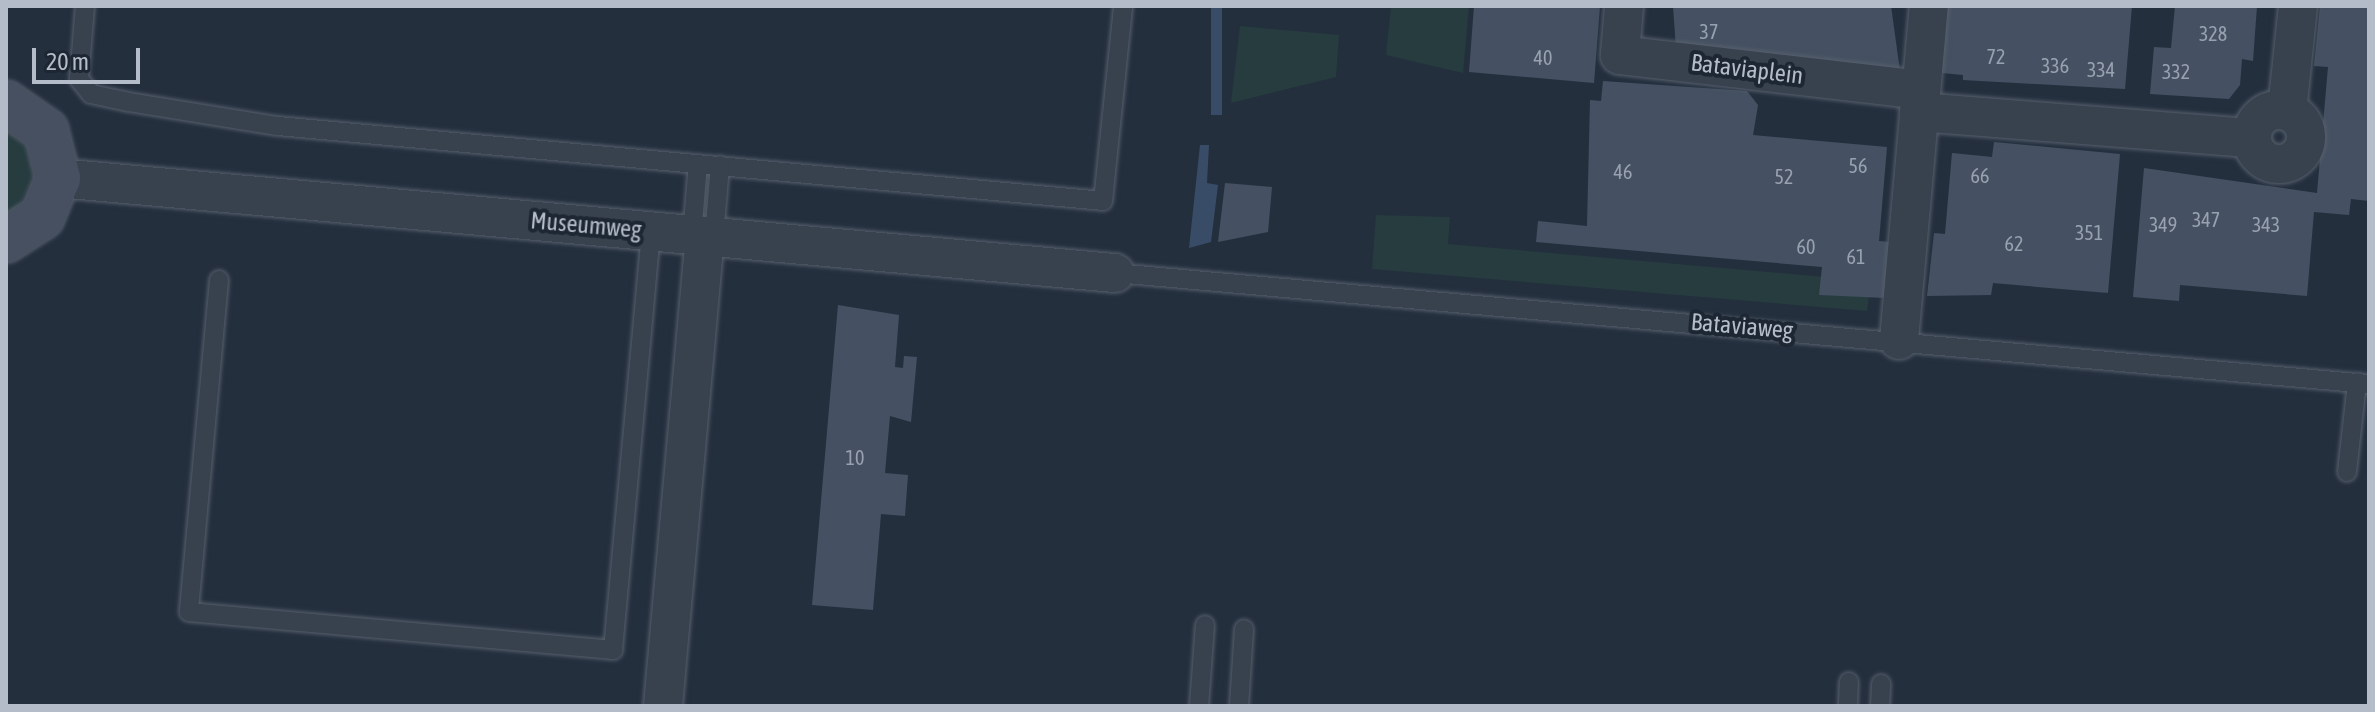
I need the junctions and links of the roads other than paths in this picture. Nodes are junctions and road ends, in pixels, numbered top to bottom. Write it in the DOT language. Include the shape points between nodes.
graph roads {
  1 [pos="85,6"];
  2 [pos="1123,6"];
  3 [pos="1624,6"];
  4 [pos="1929,6"];
  5 [pos="2298,6"];
  6 [pos="1920,101"];
  7 [pos="6,103"];
  8 [pos="698,164"];
  9 [pos="720,165"];
  10 [pos="58,178"];
  11 [pos="651,231"];
  12 [pos="704,236"];
  13 [pos="6,240"];
  14 [pos="1115,273"];
  15 [pos="219,280"];
  16 [pos="1899,340"];
  17 [pos="2363,383"];
  18 [pos="2347,472"];
  19 [pos="1205,625"];
  20 [pos="1244,629"];
  21 [pos="1849,682"];
  22 [pos="1881,684"];
  23 [pos="660,703"];
  24 [pos="1199,706"];
  25 [pos="1239,706"];
  26 [pos="1848,706"];
  27 [pos="1880,706"];
  1 -- 8 [label="lane" via="79,79 91,94 278,126"];
  2 -- 9 [label="lane" via="1103,201"];
  3 -- 6 [label="street, Bataviaplein" via="1620,55"];
  4 -- 6 [label="street"];
  5 -- 6 [label="street" via="2287,111 2264,114 2252,138"];
  6 -- 16 [label="street"];
  7 -- 10 [label="street" via="46,131"];
  8 -- 9 [label="lane"];
  8 -- 12 [label="lane"];
  9 -- 12 [label="lane"];
  10 -- 11 [label="street, Museumweg"];
  10 -- 13 [label="street" via="42,217"];
  11 -- 12 [label="street, Museumweg"];
  11 -- 15 [label="lane" via="613,650 189,612"];
  12 -- 14 [label="street, Museumweg"];
  12 -- 23 [label="street"];
  14 -- 16 [label="lane, Bataviaweg"];
  16 -- 17 [label="lane, Bataviaweg"];
  17 -- 18 [label="lane"];
  19 -- 24 [label="lane"];
  20 -- 25 [label="lane"];
  21 -- 26 [label="lane"];
  22 -- 27 [label="lane"];
}
